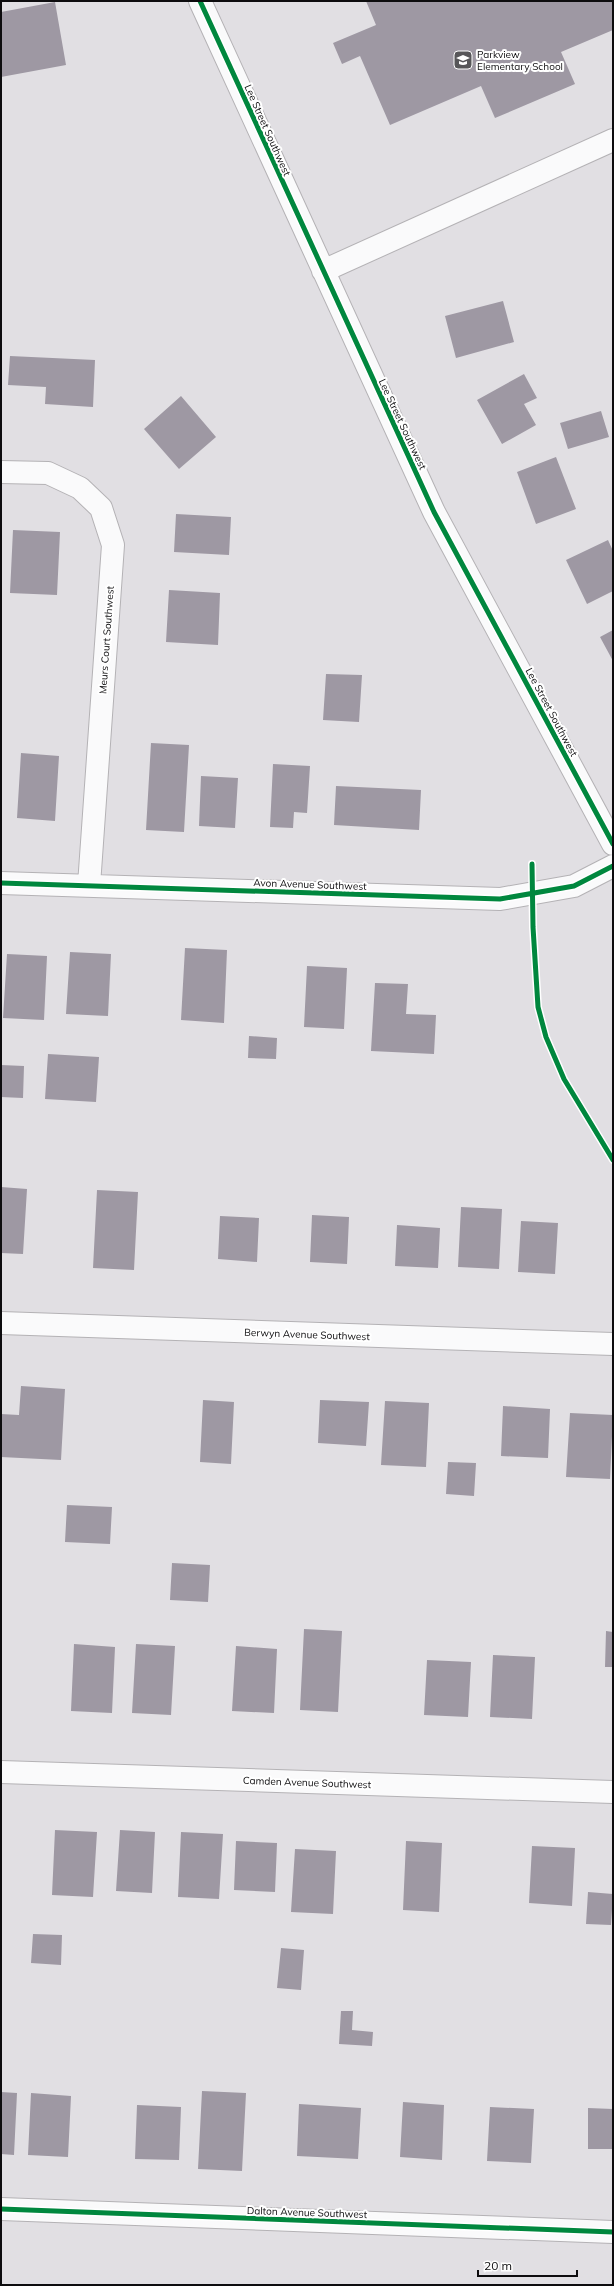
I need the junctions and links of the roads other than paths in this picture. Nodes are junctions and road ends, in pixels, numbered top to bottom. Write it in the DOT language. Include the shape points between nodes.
graph roads {
  1 [pos="200,1"];
  2 [pos="613,140"];
  3 [pos="323,271"];
  4 [pos="1,472"];
  5 [pos="613,844"];
  6 [pos="613,866"];
  7 [pos="1,883"];
  8 [pos="88,884"];
  9 [pos="1,1323"];
  10 [pos="613,1344"];
  11 [pos="1,1772"];
  12 [pos="613,1792"];
  13 [pos="1,2210"];
  14 [pos="613,2232"];
  1 -- 3 [label="street, Lee Street Southwest"];
  2 -- 3 [label="street"];
  3 -- 5 [label="street, Lee Street Southwest" via="434,512"];
  4 -- 8 [label="street, Meurs Court Southwest" via="48,473 80,488 100,508 113,545"];
  6 -- 8 [label="street, Avon Avenue Southwest" via="574,886 500,899"];
  7 -- 8 [label="street, Avon Avenue Southwest"];
  9 -- 10 [label="street, Berwyn Avenue Southwest"];
  11 -- 12 [label="street, Camden Avenue Southwest"];
  13 -- 14 [label="street, Dalton Avenue Southwest"];
}
